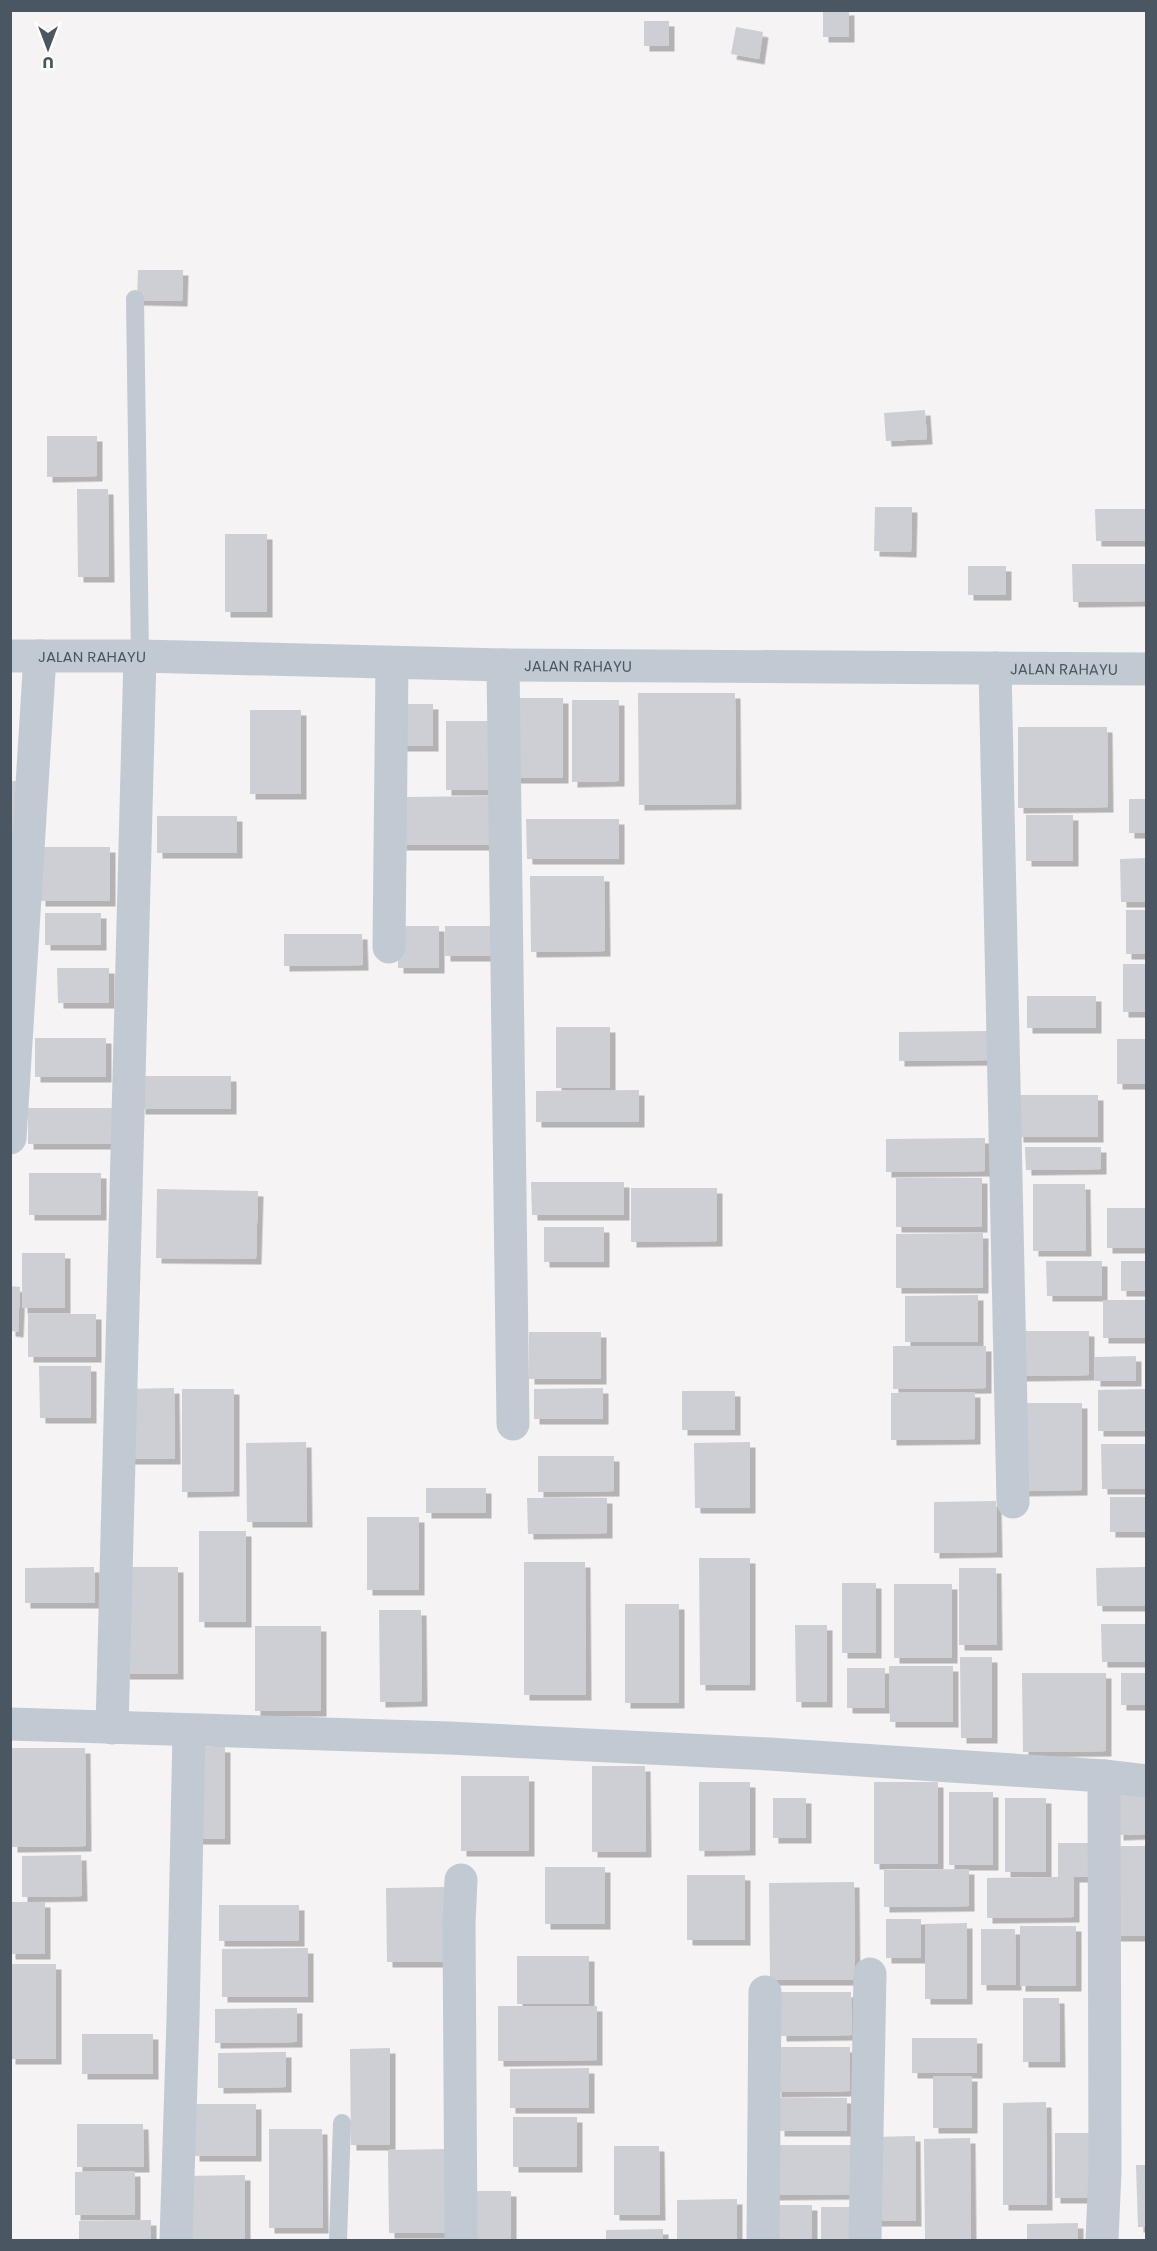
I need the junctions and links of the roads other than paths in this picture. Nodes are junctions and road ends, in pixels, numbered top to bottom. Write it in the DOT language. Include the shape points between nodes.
graph roads {
  1 [pos="135,299"];
  2 [pos="25,656"];
  3 [pos="140,656"];
  4 [pos="392,663"];
  5 [pos="503,665"];
  6 [pos="995,668"];
  7 [pos="1146,669"];
  8 [pos="389,947"];
  9 [pos="10,1138"];
  10 [pos="513,1424"];
  11 [pos="1013,1502"];
  12 [pos="10,1724"];
  13 [pos="112,1728"];
  14 [pos="189,1731"];
  15 [pos="1104,1776"];
  16 [pos="1146,1781"];
  17 [pos="461,1880"];
  18 [pos="870,1974"];
  19 [pos="765,1992"];
  20 [pos="342,2123"];
  21 [pos="176,2241"];
  22 [pos="338,2241"];
  23 [pos="461,2241"];
  24 [pos="763,2241"];
  25 [pos="866,2241"];
  26 [pos="1102,2241"];
  1 -- 3 [label="lane"];
  2 -- 3 [label="street, JALAN RAHAYU"];
  2 -- 9 [label="street"];
  3 -- 4 [label="street, JALAN RAHAYU"];
  3 -- 13 [label="street"];
  4 -- 5 [label="street, JALAN RAHAYU"];
  4 -- 8 [label="street"];
  5 -- 6 [label="street, JALAN RAHAYU"];
  5 -- 10 [label="street"];
  6 -- 7 [label="street, JALAN RAHAYU"];
  6 -- 11 [label="street"];
  12 -- 13 [label="street"];
  13 -- 14 [label="street"];
  14 -- 15 [label="street" via="520,1741"];
  14 -- 21 [label="street"];
  15 -- 16 [label="street"];
  15 -- 26 [label="street"];
  17 -- 23 [label="street"];
  18 -- 25 [label="street"];
  19 -- 24 [label="street"];
  20 -- 22 [label="lane"];
}
